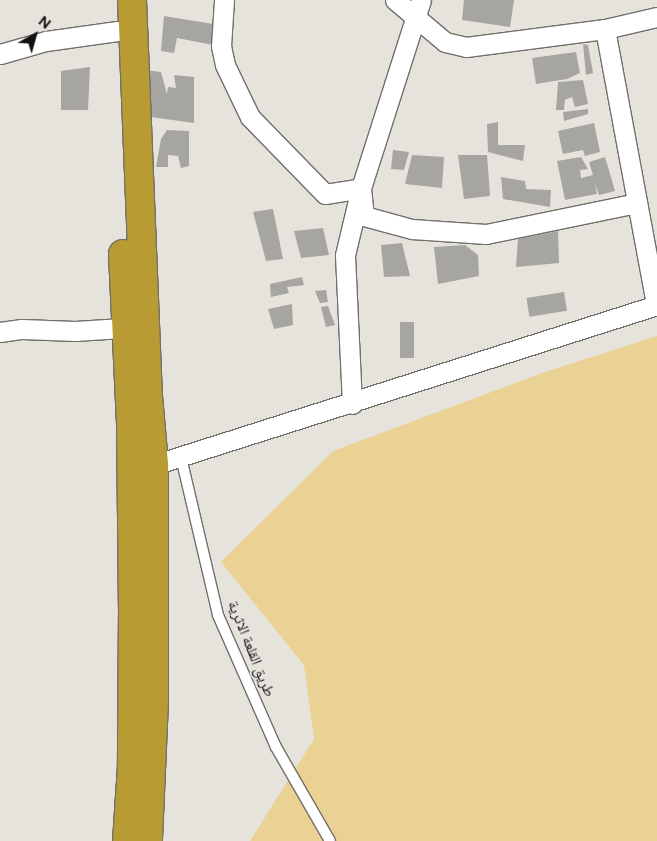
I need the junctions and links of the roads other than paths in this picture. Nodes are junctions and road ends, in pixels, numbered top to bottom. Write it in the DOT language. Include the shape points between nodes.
graph roads {
  1 [pos="116,0"];
  2 [pos="132,0"];
  3 [pos="224,0"];
  4 [pos="395,0"];
  5 [pos="418,8"];
  6 [pos="657,17"];
  7 [pos="605,29"];
  8 [pos="117,31"];
  9 [pos="0,54"];
  10 [pos="361,188"];
  11 [pos="637,203"];
  12 [pos="656,305"];
  13 [pos="135,328"];
  14 [pos="0,332"];
  15 [pos="352,404"];
  16 [pos="180,454"];
  17 [pos="142,468"];
  18 [pos="127,841"];
  19 [pos="148,841"];
  20 [pos="330,841"];
  1 -- 8 [label="highway"];
  2 -- 13 [label="highway"];
  3 -- 10 [label="street" via="221,46 225,65 250,117 325,194"];
  4 -- 5 [label="street"];
  5 -- 7 [label="street" via="445,42 466,47"];
  5 -- 10 [label="street"];
  6 -- 7 [label="street"];
  7 -- 11 [label="street"];
  8 -- 9 [label="street" via="46,41"];
  8 -- 13 [label="highway"];
  10 -- 11 [label="street" via="364,216 412,229 467,234 486,234"];
  10 -- 15 [label="street" via="345,255"];
  11 -- 12 [label="street"];
  12 -- 15 [label="street"];
  13 -- 14 [label="street"];
  13 -- 17 [label="highway"];
  15 -- 16 [label="street"];
  16 -- 17 [label="street"];
  16 -- 20 [label="lane, طريق القلعة الاثرية" via="218,616 276,747"];
  17 -- 18 [label="highway"];
  17 -- 19 [label="highway" via="154,701"];
}
